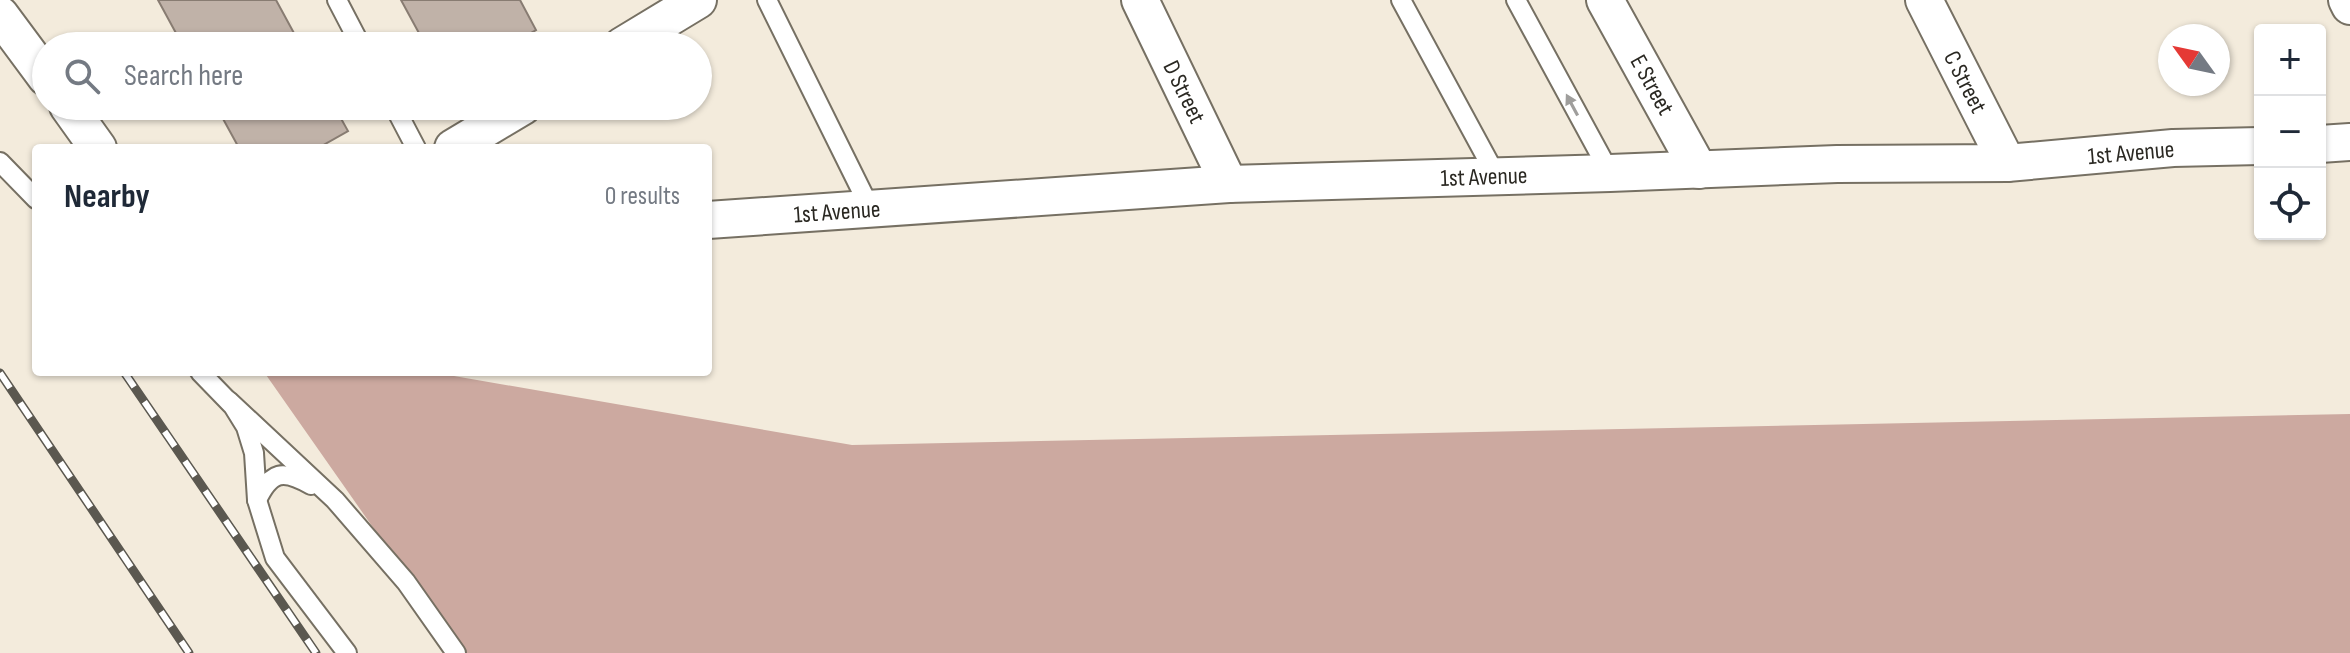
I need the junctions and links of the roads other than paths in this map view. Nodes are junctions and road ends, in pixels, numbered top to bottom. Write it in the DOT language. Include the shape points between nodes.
graph roads {
  1 [pos="337,0"];
  2 [pos="698,0"];
  3 [pos="767,0"];
  4 [pos="1140,0"];
  5 [pos="1401,0"];
  6 [pos="1516,0"];
  7 [pos="1605,0"];
  8 [pos="1924,0"];
  9 [pos="2347,0"];
  10 [pos="2350,6"];
  11 [pos="0,15"];
  12 [pos="354,32"];
  13 [pos="645,32"];
  14 [pos="32,58"];
  15 [pos="78,120"];
  16 [pos="401,120"];
  17 [pos="500,120"];
  18 [pos="2350,142"];
  19 [pos="95,144"];
  20 [pos="414,144"];
  21 [pos="460,144"];
  22 [pos="2326,144"];
  23 [pos="2254,146"];
  24 [pos="0,162"];
  25 [pos="2007,163"];
  26 [pos="1699,170"];
  27 [pos="1610,173"];
  28 [pos="1497,177"];
  29 [pos="1229,184"];
  30 [pos="32,195"];
  31 [pos="871,210"];
  32 [pos="712,220"];
  33 [pos="204,376"];
  34 [pos="229,401"];
  35 [pos="332,497"];
  36 [pos="257,500"];
  37 [pos="347,653"];
  38 [pos="456,653"];
  1 -- 12 [label="lane"];
  2 -- 13 [label="street"];
  3 -- 31 [label="lane"];
  4 -- 29 [label="street, D Street"];
  5 -- 28 [label="lane"];
  27 -- 6 [label="lane, one-way"];
  7 -- 26 [label="street, E Street"];
  8 -- 25 [label="street, C Street"];
  9 -- 10 [label="street"];
  11 -- 14 [label="street"];
  15 -- 19 [label="street"];
  16 -- 20 [label="lane"];
  17 -- 21 [label="street"];
  18 -- 22 [label="street"];
  23 -- 25 [label="street, 1st Avenue"];
  24 -- 30 [label="lane"];
  25 -- 26 [label="street, 1st Avenue"];
  26 -- 27 [label="street, 1st Avenue"];
  27 -- 28 [label="street, 1st Avenue"];
  28 -- 29 [label="street, 1st Avenue"];
  29 -- 31 [label="street, 1st Avenue"];
  31 -- 32 [label="street, 1st Avenue"];
  33 -- 34 [label="lane"];
  34 -- 35 [label="lane"];
  34 -- 36 [label="lane" via="246,427 254,453"];
  35 -- 36 [label="lane" via="287,475 266,483"];
  35 -- 38 [label="lane" via="406,582"];
  36 -- 37 [label="lane" via="275,558"];
}
